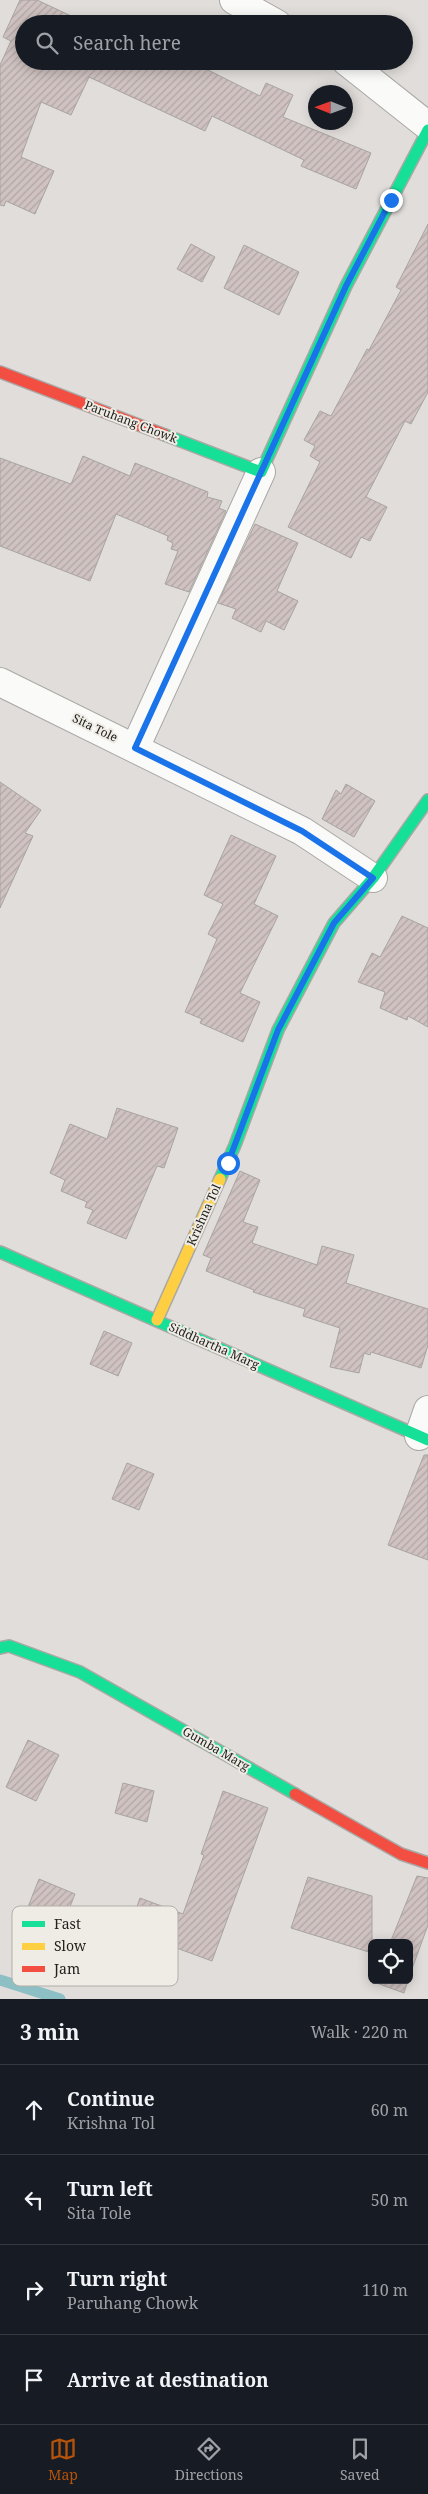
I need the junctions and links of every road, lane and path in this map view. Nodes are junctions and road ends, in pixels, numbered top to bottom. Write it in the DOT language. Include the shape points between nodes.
graph roads {
  1 [pos="234,0"];
  2 [pos="261,15"];
  3 [pos="357,70"];
  4 [pos="428,126"];
  5 [pos="428,130"];
  6 [pos="0,372"];
  7 [pos="261,472"];
  8 [pos="0,682"];
  9 [pos="135,748"];
  10 [pos="428,800"];
  11 [pos="373,878"];
  12 [pos="0,1252"];
  13 [pos="157,1320"];
  14 [pos="428,1410"];
  15 [pos="424,1438"];
  16 [pos="0,1648"];
  17 [pos="428,1863"];
  1 -- 2 [label="street"];
  3 -- 4 [label="street"];
  5 -- 7 [label="street" via="346,286"];
  6 -- 7 [label="street, Paruhang Chowk"];
  7 -- 9 [label="street"];
  8 -- 9 [label="street, Sita Tole"];
  9 -- 11 [label="street, Sita Tole" via="302,831"];
  10 -- 11 [label="street, Krishna Tol"];
  11 -- 13 [label="street, Krishna Tol" via="334,923 278,1030 235,1145"];
  12 -- 13 [label="street, Siddhartha Marg"];
  13 -- 15 [label="street, Siddhartha Marg"];
  14 -- 15 [label="street"];
  16 -- 17 [label="street, Gumba Marg" via="9,1646 80,1672 401,1854"];
}
